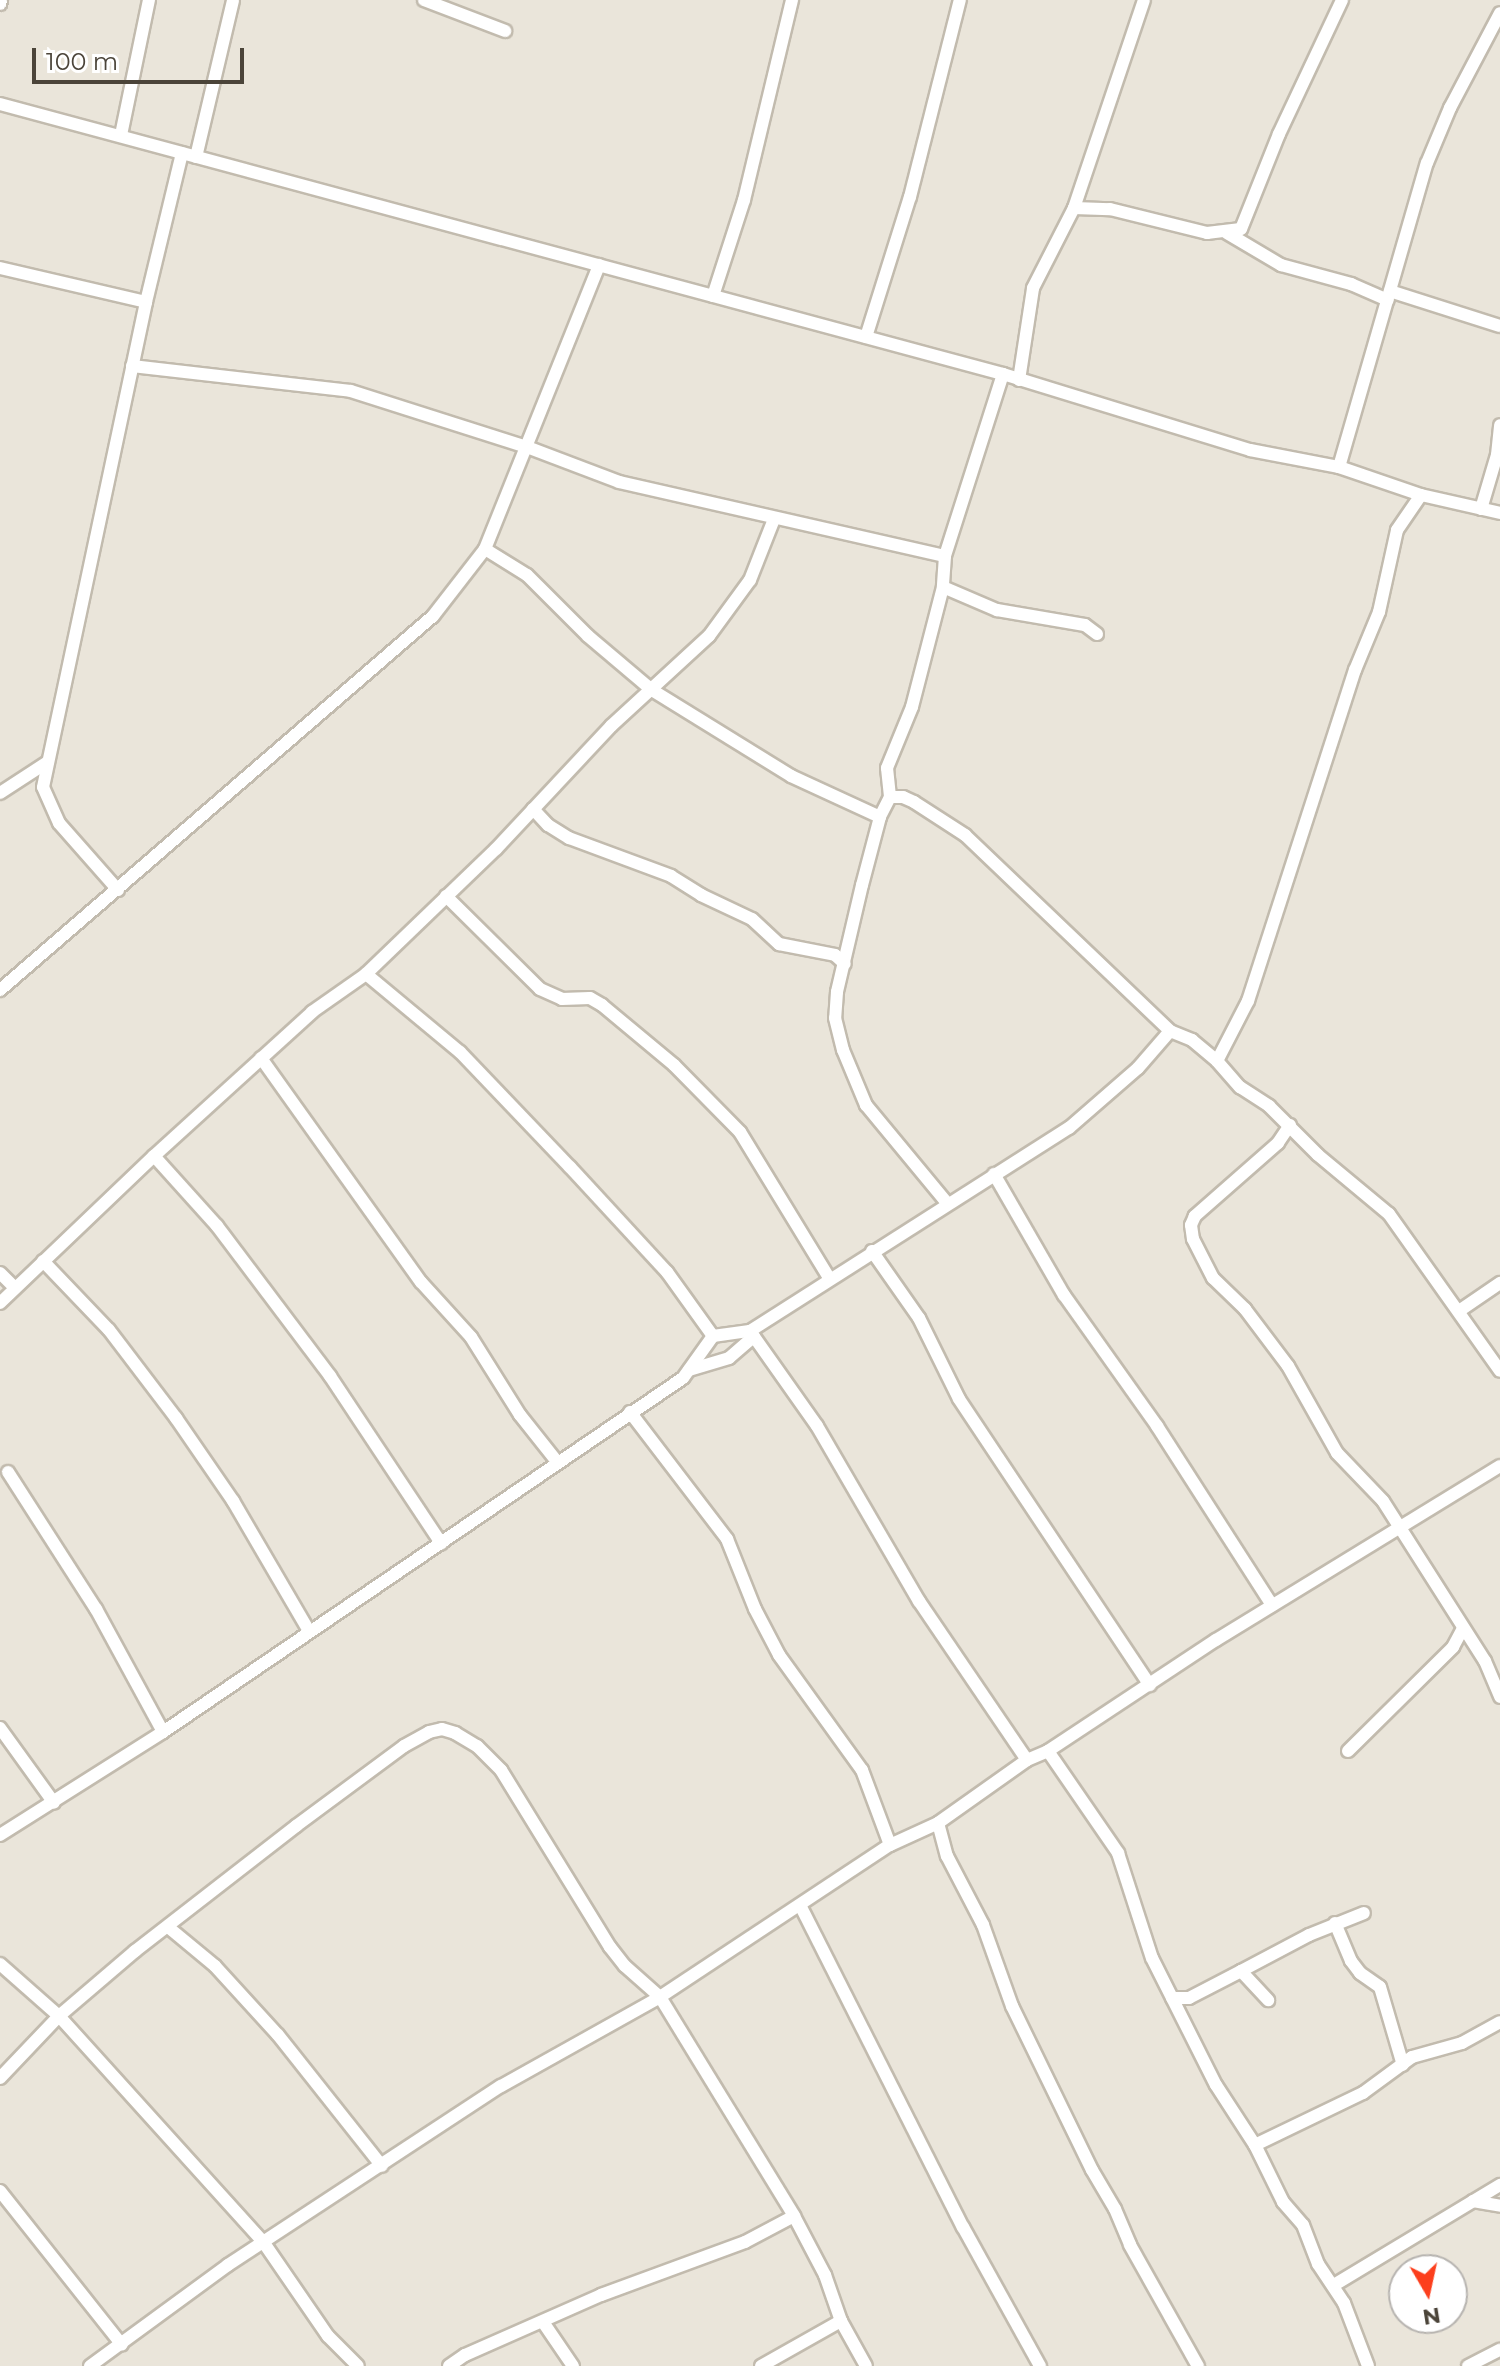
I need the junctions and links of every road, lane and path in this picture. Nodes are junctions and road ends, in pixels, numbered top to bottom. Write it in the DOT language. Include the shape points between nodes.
graph roads {
  1 [pos="149,0"];
  2 [pos="233,0"];
  3 [pos="424,0"];
  4 [pos="792,0"];
  5 [pos="960,0"];
  6 [pos="1144,0"];
  7 [pos="1342,0"];
  8 [pos="1500,13"];
  9 [pos="505,31"];
  10 [pos="0,104"];
  11 [pos="121,135"];
  12 [pos="182,153"];
  13 [pos="196,157"];
  14 [pos="1074,208"];
  15 [pos="1227,233"];
  16 [pos="599,265"];
  17 [pos="0,268"];
  18 [pos="1389,295"];
  19 [pos="713,296"];
  20 [pos="146,302"];
  21 [pos="1500,326"];
  22 [pos="866,337"];
  23 [pos="132,366"];
  24 [pos="1003,374"];
  25 [pos="1019,380"];
  26 [pos="1500,425"];
  27 [pos="527,447"];
  28 [pos="1339,467"];
  29 [pos="1421,495"];
  30 [pos="1481,509"];
  31 [pos="1500,513"];
  32 [pos="774,519"];
  33 [pos="485,549"];
  34 [pos="945,556"];
  35 [pos="943,587"];
  36 [pos="1097,634"];
  37 [pos="652,690"];
  38 [pos="46,763"];
  39 [pos="0,793"];
  40 [pos="890,797"];
  41 [pos="533,809"];
  42 [pos="880,817"];
  43 [pos="118,890"];
  44 [pos="446,896"];
  45 [pos="845,964"];
  46 [pos="366,974"];
  47 [pos="0,990"];
  48 [pos="1170,1031"];
  49 [pos="261,1058"];
  50 [pos="1217,1061"];
  51 [pos="1290,1125"];
  52 [pos="154,1156"];
  53 [pos="994,1174"];
  54 [pos="947,1203"];
  55 [pos="872,1251"];
  56 [pos="43,1261"];
  57 [pos="0,1273"];
  58 [pos="829,1278"];
  59 [pos="1500,1283"];
  60 [pos="15,1288"];
  61 [pos="0,1303"];
  62 [pos="1459,1311"];
  63 [pos="752,1333"];
  64 [pos="713,1336"];
  65 [pos="689,1370"];
  66 [pos="1500,1371"];
  67 [pos="630,1412"];
  68 [pos="558,1463"];
  69 [pos="1500,1466"];
  70 [pos="8,1472"];
  71 [pos="1397,1527"];
  72 [pos="441,1543"];
  73 [pos="1272,1605"];
  74 [pos="1463,1628"];
  75 [pos="309,1631"];
  76 [pos="1150,1685"];
  77 [pos="1500,1697"];
  78 [pos="0,1728"];
  79 [pos="163,1732"];
  80 [pos="1048,1751"];
  81 [pos="1348,1751"];
  82 [pos="1027,1760"];
  83 [pos="54,1803"];
  84 [pos="938,1823"];
  85 [pos="0,1835"];
  86 [pos="890,1845"];
  87 [pos="800,1905"];
  88 [pos="1364,1913"];
  89 [pos="1335,1923"];
  90 [pos="168,1927"];
  91 [pos="0,1964"];
  92 [pos="1241,1971"];
  93 [pos="660,1997"];
  94 [pos="1172,1998"];
  95 [pos="1268,2000"];
  96 [pos="59,2016"];
  97 [pos="1500,2022"];
  98 [pos="1403,2065"];
  99 [pos="0,2078"];
  100 [pos="1255,2145"];
  101 [pos="382,2166"];
  102 [pos="1500,2185"];
  103 [pos="0,2191"];
  104 [pos="1473,2201"];
  105 [pos="1500,2206"];
  106 [pos="794,2216"];
  107 [pos="264,2243"];
  108 [pos="1334,2285"];
  109 [pos="841,2321"];
  110 [pos="543,2322"];
  111 [pos="122,2345"];
  112 [pos="1500,2350"];
  113 [pos="90,2366"];
  114 [pos="358,2366"];
  115 [pos="449,2366"];
  116 [pos="573,2366"];
  117 [pos="761,2366"];
  118 [pos="866,2366"];
  119 [pos="1040,2366"];
  120 [pos="1198,2366"];
  121 [pos="1368,2366"];
  122 [pos="1468,2366"];
  1 -- 11 [label="street"];
  2 -- 13 [label="street"];
  3 -- 9 [label="street"];
  4 -- 19 [label="street" via="744,200"];
  5 -- 22 [label="street" via="910,197"];
  6 -- 14 [label="street"];
  7 -- 15 [label="street" via="1241,229"];
  8 -- 18 [label="street" via="1427,163"];
  10 -- 11 [label="street"];
  11 -- 12 [label="street"];
  12 -- 13 [label="street"];
  12 -- 20 [label="street"];
  13 -- 16 [label="street"];
  14 -- 15 [label="street" via="1110,209 1207,233"];
  14 -- 25 [label="street" via="1033,288"];
  15 -- 18 [label="street" via="1281,265"];
  16 -- 19 [label="street"];
  16 -- 27 [label="street"];
  17 -- 20 [label="street"];
  18 -- 21 [label="street"];
  18 -- 28 [label="street"];
  19 -- 22 [label="street"];
  20 -- 23 [label="street"];
  22 -- 24 [label="street"];
  23 -- 27 [label="street" via="351,391"];
  23 -- 38 [label="street"];
  24 -- 25 [label="street"];
  24 -- 34 [label="street"];
  25 -- 28 [label="street" via="1250,450"];
  26 -- 30 [label="street"];
  27 -- 32 [label="street" via="619,482"];
  27 -- 33 [label="street"];
  28 -- 29 [label="street"];
  29 -- 30 [label="street"];
  29 -- 50 [label="street" via="1397,530 1379,612 1355,670 1248,1001"];
  30 -- 31 [label="street"];
  32 -- 34 [label="street"];
  32 -- 37 [label="street" via="760,561 737,601"];
  33 -- 37 [label="street" via="527,575"];
  33 -- 43 [label="street" via="433,616"];
  34 -- 35 [label="street"];
  35 -- 36 [label="street" via="997,610 1085,625"];
  35 -- 40 [label="street" via="912,707 887,768"];
  37 -- 41 [label="street"];
  37 -- 42 [label="street" via="791,776"];
  38 -- 39 [label="street"];
  38 -- 43 [label="street" via="43,787 49,807"];
  40 -- 42 [label="street"];
  40 -- 48 [label="street" via="914,802 965,835"];
  41 -- 44 [label="street"];
  41 -- 45 [label="street" via="569,838 671,876 752,919 779,944 835,955"];
  42 -- 45 [label="street"];
  43 -- 47 [label="street"];
  44 -- 46 [label="street"];
  44 -- 58 [label="street" via="540,989 562,999 590,998 674,1065 740,1132"];
  45 -- 54 [label="street" via="835,1018 855,1084 887,1133"];
  46 -- 49 [label="street" via="312,1012"];
  46 -- 64 [label="street" via="460,1052 667,1272"];
  48 -- 50 [label="street" via="1192,1040"];
  48 -- 53 [label="street" via="1138,1068 1069,1128"];
  49 -- 52 [label="street"];
  49 -- 68 [label="street" via="421,1282 471,1337"];
  50 -- 51 [label="street" via="1240,1087"];
  51 -- 62 [label="street" via="1389,1214"];
  51 -- 71 [label="street" via="1278,1143 1195,1216 1193,1239 1213,1278 1245,1309 1288,1366 1328,1441 1383,1501"];
  52 -- 56 [label="street"];
  52 -- 72 [label="street" via="217,1226 330,1376"];
  53 -- 54 [label="street"];
  53 -- 73 [label="street" via="1064,1295 1157,1426"];
  54 -- 55 [label="street"];
  55 -- 58 [label="street"];
  55 -- 76 [label="street" via="919,1318 959,1399"];
  56 -- 60 [label="street"];
  56 -- 75 [label="street" via="109,1330 176,1418 233,1501"];
  57 -- 60 [label="street"];
  58 -- 63 [label="street"];
  59 -- 62 [label="street"];
  60 -- 61 [label="street"];
  62 -- 66 [label="street"];
  63 -- 64 [label="street"];
  63 -- 65 [label="street" via="729,1358"];
  63 -- 82 [label="street" via="817,1426 919,1601"];
  64 -- 65 [label="street"];
  65 -- 67 [label="street"];
  67 -- 68 [label="street"];
  67 -- 86 [label="street" via="727,1539 779,1655 862,1770"];
  68 -- 72 [label="street"];
  69 -- 71 [label="street"];
  70 -- 79 [label="street" via="96,1609"];
  71 -- 73 [label="street"];
  71 -- 74 [label="street"];
  72 -- 75 [label="street"];
  73 -- 76 [label="street"];
  74 -- 77 [label="street"];
  74 -- 81 [label="street" via="1461,1638 1438,1664"];
  75 -- 79 [label="street"];
  76 -- 80 [label="street"];
  78 -- 83 [label="street"];
  79 -- 83 [label="street"];
  80 -- 82 [label="street"];
  80 -- 94 [label="street" via="1118,1853 1152,1958"];
  82 -- 84 [label="street"];
  83 -- 85 [label="street"];
  84 -- 86 [label="street"];
  84 -- 120 [label="street" via="947,1856 983,1925 1012,2006 1130,2245"];
  86 -- 87 [label="street"];
  87 -- 93 [label="street"];
  87 -- 119 [label="street" via="963,2227"];
  88 -- 89 [label="street"];
  89 -- 92 [label="street"];
  89 -- 98 [label="street" via="1351,1961 1380,1987"];
  90 -- 93 [label="street" via="404,1746 442,1729 477,1746 501,1770 610,1947"];
  90 -- 96 [label="street"];
  90 -- 101 [label="street" via="215,1966 278,2035"];
  91 -- 96 [label="street"];
  92 -- 94 [label="street" via="1189,1998"];
  92 -- 95 [label="street"];
  93 -- 101 [label="street" via="501,2086"];
  93 -- 106 [label="street"];
  94 -- 100 [label="street" via="1216,2085"];
  96 -- 99 [label="street"];
  96 -- 107 [label="street"];
  97 -- 98 [label="street"];
  98 -- 100 [label="street" via="1363,2093"];
  100 -- 108 [label="street"];
  101 -- 107 [label="street"];
  102 -- 104 [label="street"];
  103 -- 111 [label="street"];
  104 -- 105 [label="street"];
  104 -- 108 [label="street"];
  106 -- 109 [label="street" via="825,2275"];
  106 -- 110 [label="street" via="745,2242"];
  107 -- 111 [label="street"];
  107 -- 114 [label="street" via="328,2336"];
  108 -- 121 [label="street"];
  109 -- 117 [label="street"];
  109 -- 118 [label="street"];
  110 -- 115 [label="street"];
  110 -- 116 [label="street"];
  111 -- 113 [label="street"];
  112 -- 122 [label="street"];
}
